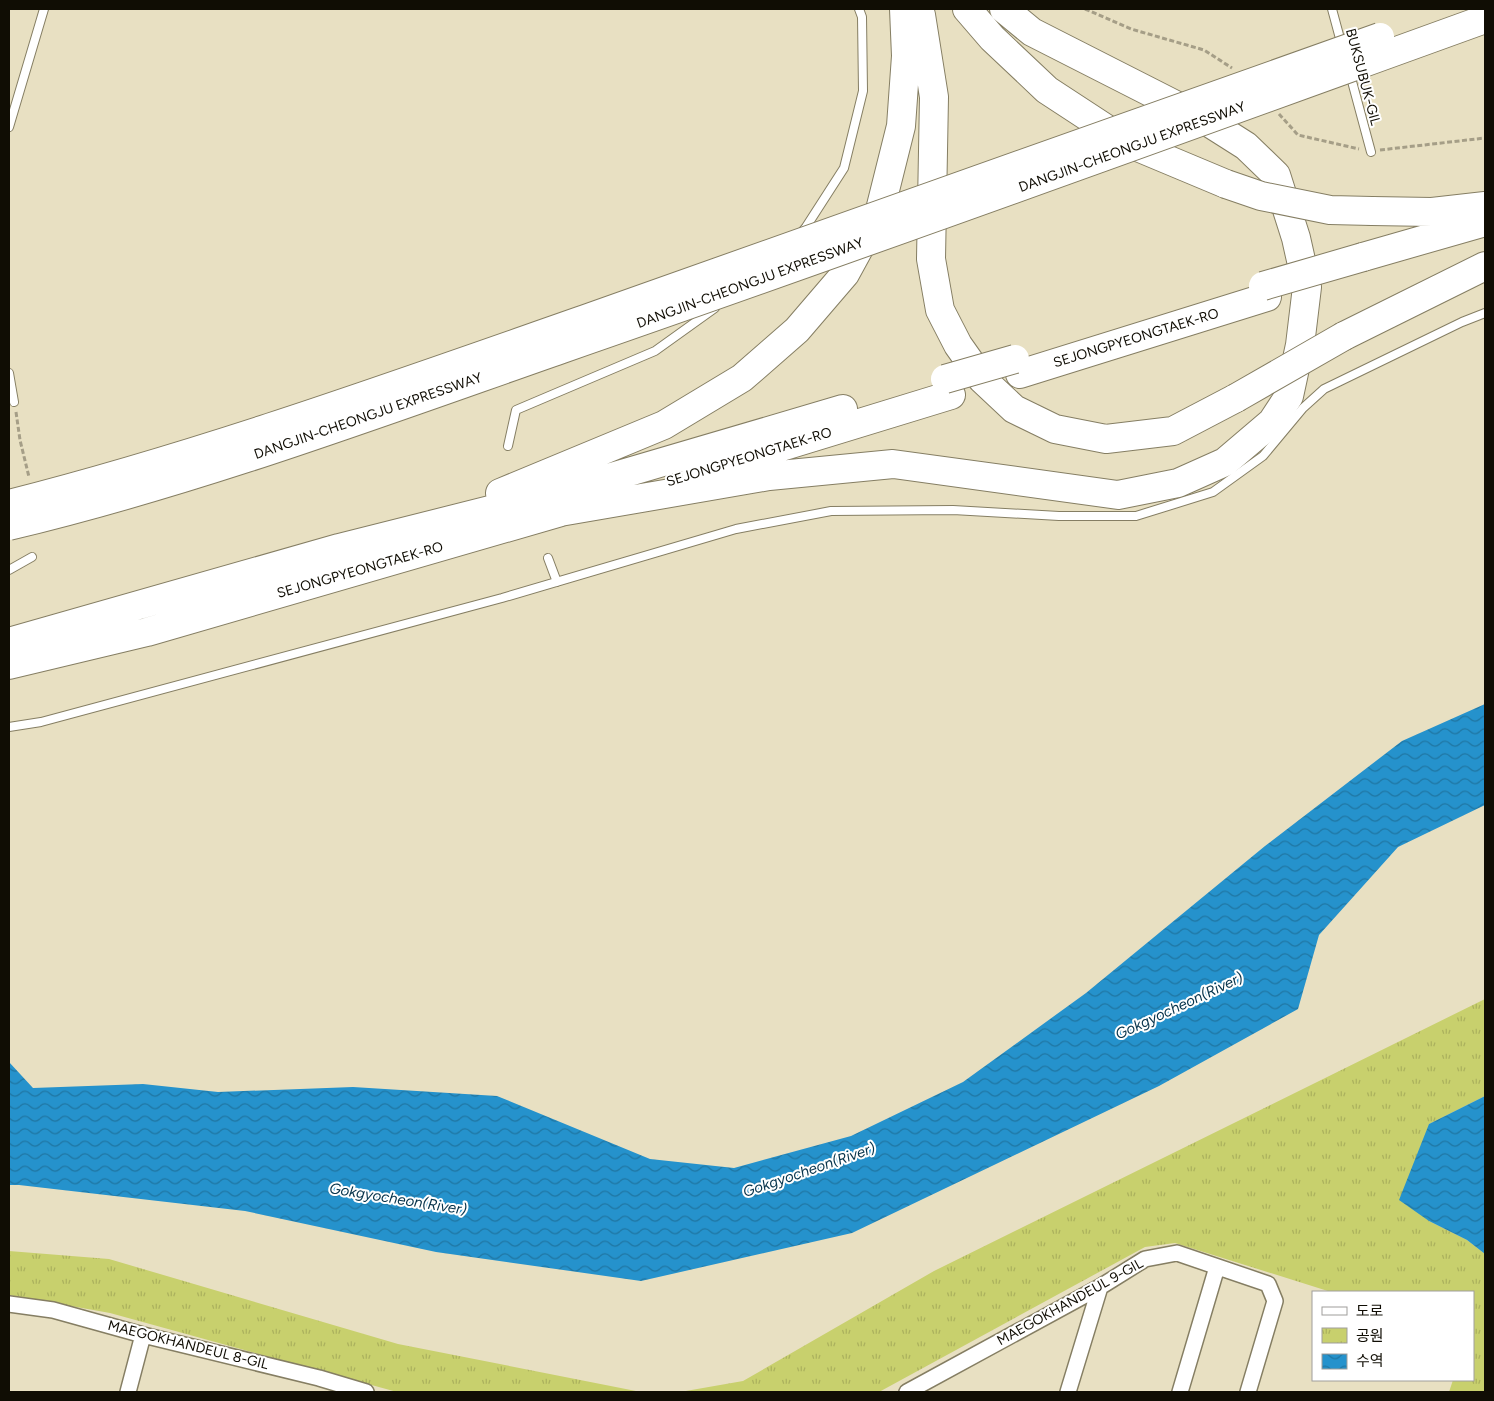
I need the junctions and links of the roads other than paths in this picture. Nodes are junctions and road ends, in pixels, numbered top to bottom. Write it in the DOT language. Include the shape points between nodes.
graph roads {
  1 [pos="44,9"];
  2 [pos="859,9"];
  3 [pos="904,9"];
  4 [pos="918,9"];
  5 [pos="967,9"];
  6 [pos="1004,9"];
  7 [pos="1332,9"];
  8 [pos="1459,9"];
  9 [pos="1485,19"];
  10 [pos="9,127"];
  11 [pos="1371,152"];
  12 [pos="1485,206"];
  13 [pos="1485,222"];
  14 [pos="1485,234"];
  15 [pos="1364,263"];
  16 [pos="766,266"];
  17 [pos="1485,266"];
  18 [pos="759,273"];
  19 [pos="1485,313"];
  20 [pos="9,373"];
  21 [pos="948,387"];
  22 [pos="14,402"];
  23 [pos="508,446"];
  24 [pos="9,504"];
  25 [pos="560,512"];
  26 [pos="9,526"];
  27 [pos="414,529"];
  28 [pos="32,557"];
  29 [pos="548,558"];
  30 [pos="9,570"];
  31 [pos="557,582"];
  32 [pos="9,642"];
  33 [pos="9,665"];
  34 [pos="9,727"];
  35 [pos="1217,1267"];
  36 [pos="1100,1287"];
  37 [pos="9,1304"];
  38 [pos="143,1335"];
  39 [pos="128,1392"];
  40 [pos="366,1392"];
  41 [pos="907,1392"];
  42 [pos="1068,1392"];
  43 [pos="1180,1392"];
  44 [pos="1248,1392"];
  1 -- 10 [label="lane"];
  2 -- 16 [label="lane" via="862,17 863,91 844,168 806,227"];
  3 -- 27 [label="highway" via="906,56 901,126 880,210 845,274 797,330 742,378 664,425"];
  4 -- 17 [label="highway, bridge" via="934,96 931,259 940,310 958,345 982,379 1014,409 1055,430 1106,439 1173,430 1344,336"];
  5 -- 12 [label="highway, bridge" via="992,38 1047,90 1128,143 1226,184 1261,196 1330,210 1432,212"];
  6 -- 25 [label="highway" via="1032,32 1205,120 1246,146 1276,175 1307,287 1300,344 1288,396 1272,422 1225,462 1178,483 1118,495 893,464 769,476"];
  7 -- 11 [label="lane, BUKSUBUK-GIL"];
  8 -- 24 [label="highway, DANGJIN-CHEONGJU EXPRESSWAY, bridge" via="430,373 167,460"];
  9 -- 26 [label="highway, DANGJIN-CHEONGJU EXPRESSWAY, bridge" via="690,305 312,436 91,505"];
  13 -- 15 [label="highway, SEJONGPYEONGTAEK-RO"];
  14 -- 15 [label="highway, SEJONGPYEONGTAEK-RO"];
  15 -- 21 [label="highway, SEJONGPYEONGTAEK-RO, bridge"];
  18 -- 23 [label="lane" via="746,286 655,351 516,410"];
  19 -- 31 [label="lane" via="1324,388 1263,456 1213,492 1136,516 1059,516 953,510 831,511 736,529"];
  20 -- 22 [label="lane"];
  21 -- 25 [label="highway, SEJONGPYEONGTAEK-RO" via="752,457"];
  21 -- 27 [label="highway, SEJONGPYEONGTAEK-RO"];
  25 -- 33 [label="highway, SEJONGPYEONGTAEK-RO" via="147,632"];
  27 -- 32 [label="highway, SEJONGPYEONGTAEK-RO"];
  28 -- 30 [label="lane"];
  29 -- 31 [label="lane"];
  31 -- 34 [label="lane" via="42,722"];
  35 -- 36 [label="street, MAEGOKHANDEUL 9-GIL" via="1177,1253 1145,1259"];
  35 -- 43 [label="street"];
  35 -- 44 [label="street, MAEGOKHANDEUL 9-GIL" via="1268,1284 1276,1302"];
  36 -- 41 [label="street, MAEGOKHANDEUL 9-GIL"];
  36 -- 42 [label="street"];
  37 -- 38 [label="street, MAEGOKHANDEUL 8-GIL" via="53,1310"];
  38 -- 39 [label="street"];
  38 -- 40 [label="street, MAEGOKHANDEUL 8-GIL"];
}
